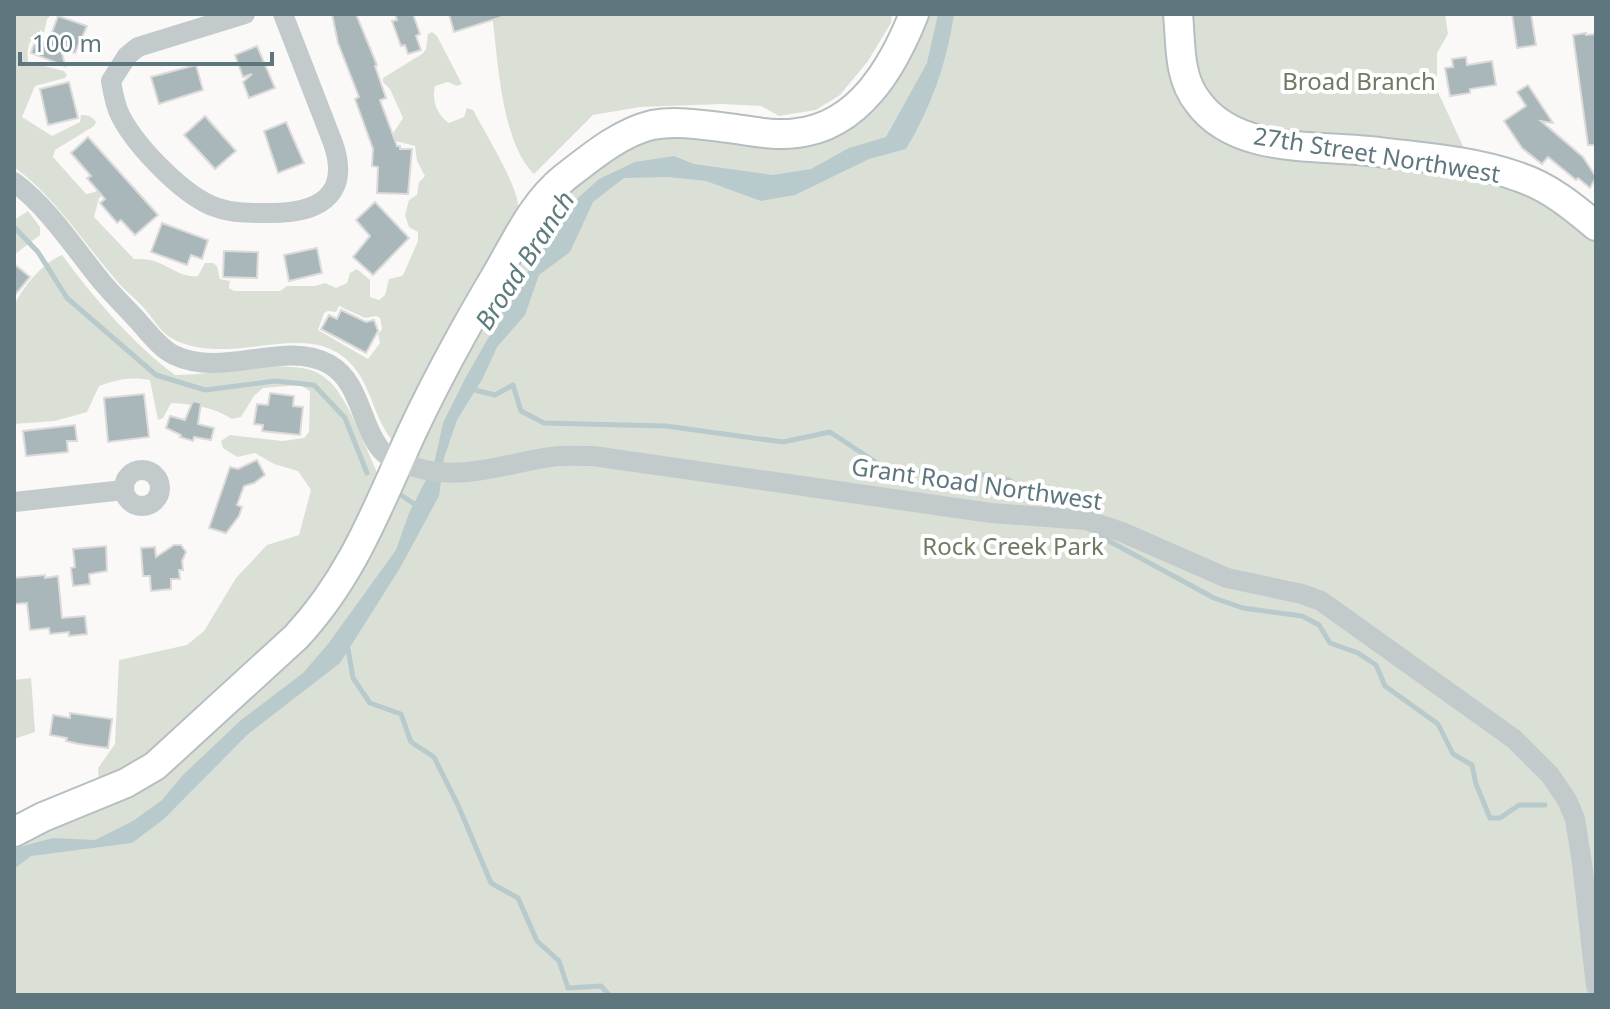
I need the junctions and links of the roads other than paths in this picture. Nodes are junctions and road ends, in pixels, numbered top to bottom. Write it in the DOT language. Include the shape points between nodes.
graph roads {
  1 [pos="245,14"];
  2 [pos="283,14"];
  3 [pos="914,14"];
  4 [pos="1178,14"];
  5 [pos="14,182"];
  6 [pos="1596,226"];
  7 [pos="412,466"];
  8 [pos="124,490"];
  9 [pos="14,502"];
  10 [pos="14,832"];
  11 [pos="1596,986"];
  1 -- 2 [label="street" via="138,47 111,81 120,116 134,137 188,194 242,213 304,211 334,191 339,174 339,160"];
  3 -- 7 [label="main road" via="896,56 871,91 825,126 781,134 685,123 650,126 619,138 556,185 534,210 466,327"];
  4 -- 6 [label="main road, 27th Street Northwest" via="1189,86 1208,114 1226,126 1278,143 1502,171 1556,195"];
  5 -- 7 [label="street" via="174,355 223,364 313,357 331,365 354,392 378,446 388,457"];
  7 -- 10 [label="main road" via="348,571 296,637 155,766"];
  7 -- 11 [label="street, Grant Road Northwest" via="447,474 476,473 550,457 593,456 991,513 1086,520 1227,578 1321,601 1514,739 1561,790 1580,842"];
  8 -- 9 [label="street"];
}
